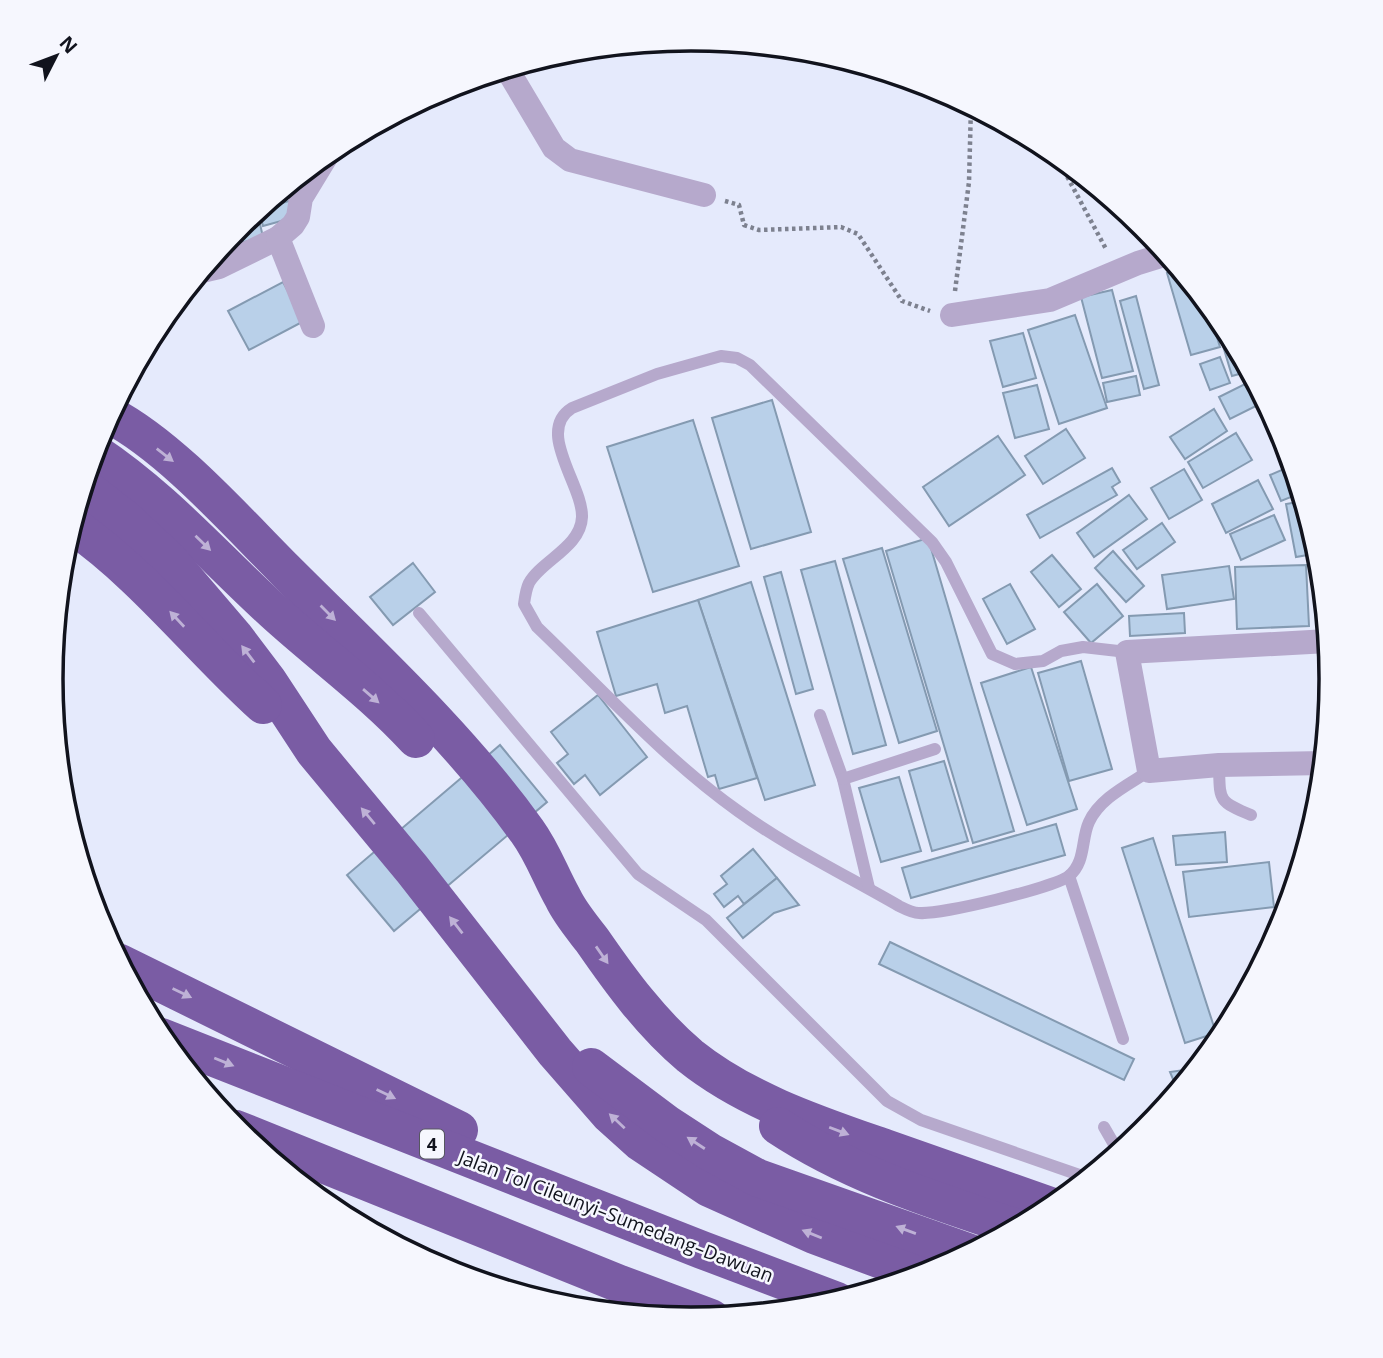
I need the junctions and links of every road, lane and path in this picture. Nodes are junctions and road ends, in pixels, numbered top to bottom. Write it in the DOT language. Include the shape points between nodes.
graph roads {
  1 [pos="512,77"];
  2 [pos="971,117"];
  3 [pos="1067,176"];
  4 [pos="313,178"];
  5 [pos="704,195"];
  6 [pos="739,205"];
  7 [pos="278,238"];
  8 [pos="1157,258"];
  9 [pos="217,267"];
  10 [pos="1119,271"];
  11 [pos="952,315"];
  12 [pos="313,326"];
  13 [pos="119,420"];
  14 [pos="104,459"];
  15 [pos="92,494"];
  16 [pos="81,531"];
  17 [pos="419,613"];
  18 [pos="1318,642"];
  19 [pos="1127,652"];
  20 [pos="820,715"];
  21 [pos="935,749"];
  22 [pos="314,751"];
  23 [pos="1314,763"];
  24 [pos="1219,765"];
  25 [pos="1149,771"];
  26 [pos="842,779"];
  27 [pos="1251,815"];
  28 [pos="1069,876"];
  29 [pos="869,888"];
  30 [pos="563,900"];
  31 [pos="135,970"];
  32 [pos="498,979"];
  33 [pos="1123,1039"];
  34 [pos="181,1045"];
  35 [pos="692,1057"];
  36 [pos="1104,1127"];
  37 [pos="267,1141"];
  38 [pos="1114,1144"];
  39 [pos="297,1167"];
  40 [pos="1077,1174"];
  41 [pos="1039,1202"];
  42 [pos="1005,1224"];
  43 [pos="956,1248"];
  44 [pos="702,1250"];
  45 [pos="906,1269"];
  46 [pos="620,1284"];
  47 [pos="818,1294"];
  48 [pos="680,1307"];
  1 -- 5 [label="street" via="554,148 570,160"];
  2 -- 11 [label="path" via="969,182"];
  3 -- 10 [label="path"];
  4 -- 7 [label="street" via="293,225"];
  6 -- 11 [label="path" via="744,225 759,230 841,227 858,234 902,301"];
  7 -- 9 [label="street"];
  7 -- 12 [label="street"];
  8 -- 10 [label="street"];
  10 -- 11 [label="street" via="1050,300"];
  13 -- 30 [label="highway, one-way" via="173,460 429,715 526,830"];
  14 -- 30 [label="highway, one-way" via="161,502 271,609 393,715"];
  22 -- 15 [label="highway, one-way" via="234,635 169,560"];
  22 -- 16 [label="highway, one-way" via="220,664 141,581"];
  17 -- 40 [label="lane" via="638,874 706,920 887,1101 921,1120"];
  18 -- 19 [label="street"];
  19 -- 25 [label="street"];
  19 -- 29 [label="lane" via="1083,648 1016,664 992,654 932,542 750,365 737,358 721,356 657,374 564,413 558,422 559,442 582,516 578,533 529,582 524,604 537,627 681,765 738,812"];
  20 -- 26 [label="lane"];
  21 -- 26 [label="lane"];
  32 -- 22 [label="highway, one-way"];
  23 -- 24 [label="street"];
  24 -- 25 [label="street"];
  24 -- 27 [label="lane" via="1220,796 1228,806"];
  25 -- 28 [label="lane" via="1095,811 1082,857"];
  26 -- 29 [label="lane"];
  28 -- 29 [label="lane" via="940,913 916,914"];
  28 -- 33 [label="lane"];
  30 -- 35 [label="highway, one-way" via="623,985"];
  31 -- 44 [label="highway, one-way"];
  43 -- 32 [label="highway, one-way" via="758,1178 710,1152 579,1058"];
  45 -- 32 [label="highway, one-way" via="814,1235 675,1167 610,1115"];
  34 -- 44 [label="highway, Jalan Tol Cileunyi–Sumedang–Dawuan / 4, one-way"];
  35 -- 41 [label="highway, one-way" via="790,1112"];
  35 -- 42 [label="highway" via="779,1127 818,1152 865,1175"];
  36 -- 38 [label="lane"];
  37 -- 46 [label="highway"];
  39 -- 46 [label="highway"];
  44 -- 47 [label="highway, Jalan Tol Cileunyi–Sumedang–Dawuan / 4"];
  46 -- 48 [label="highway"];
}
